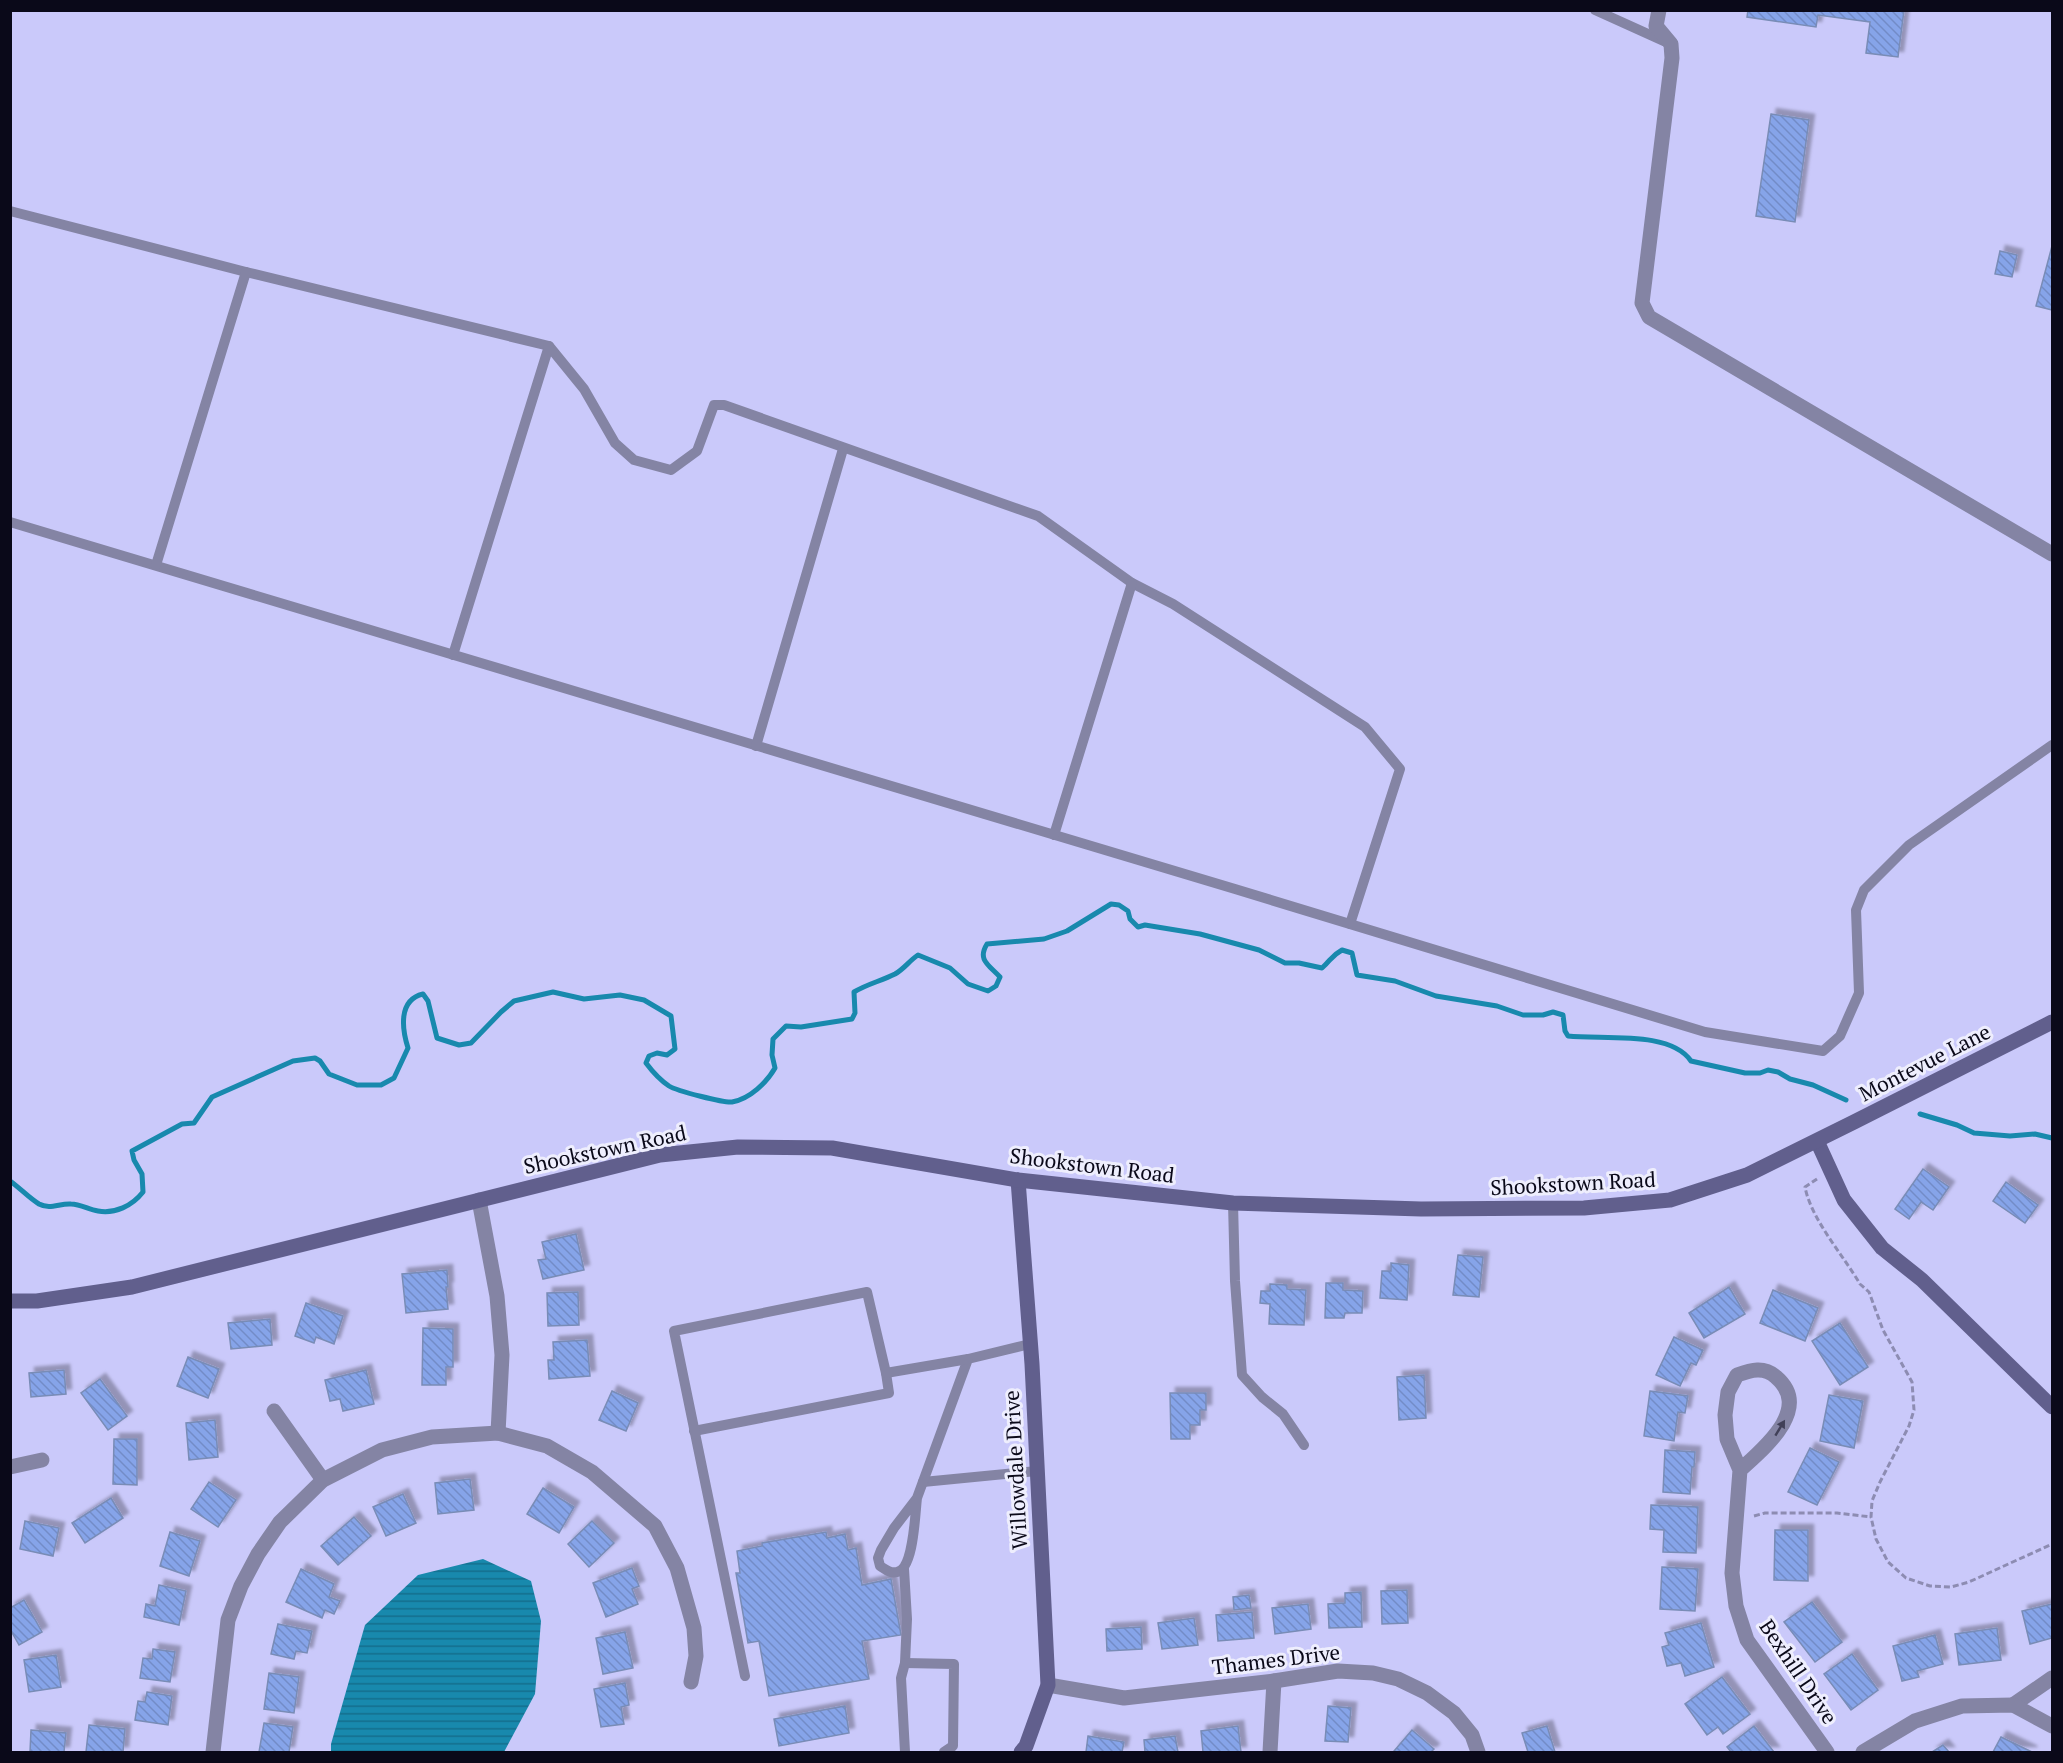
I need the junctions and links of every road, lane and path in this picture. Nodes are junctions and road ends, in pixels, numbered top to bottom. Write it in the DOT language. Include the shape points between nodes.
graph roads {
  1 [pos="1595,10"];
  2 [pos="1659,10"];
  3 [pos="1671,44"];
  4 [pos="10,211"];
  5 [pos="246,272"];
  6 [pos="549,346"];
  7 [pos="843,449"];
  8 [pos="10,522"];
  9 [pos="2052,554"];
  10 [pos="156,566"];
  11 [pos="1132,583"];
  12 [pos="453,655"];
  13 [pos="2052,745"];
  14 [pos="756,746"];
  15 [pos="1054,835"];
  16 [pos="1350,924"];
  17 [pos="2052,1022"];
  18 [pos="1817,1141"];
  19 [pos="1830,1171"];
  20 [pos="1018,1180"];
  21 [pos="479,1200"];
  22 [pos="1233,1203"];
  23 [pos="10,1301"];
  24 [pos="1030,1344"];
  25 [pos="968,1359"];
  26 [pos="886,1373"];
  27 [pos="2052,1407"];
  28 [pos="274,1411"];
  29 [pos="694,1431"];
  30 [pos="498,1433"];
  31 [pos="1304,1445"];
  32 [pos="42,1460"];
  33 [pos="10,1467"];
  34 [pos="1740,1470"];
  35 [pos="1037,1471"];
  36 [pos="323,1480"];
  37 [pos="923,1482"];
  38 [pos="916,1498"];
  39 [pos="1871,1517"];
  40 [pos="1736,1522"];
  41 [pos="2052,1544"];
  42 [pos="904,1569"];
  43 [pos="905,1663"];
  44 [pos="745,1676"];
  45 [pos="2052,1678"];
  46 [pos="1274,1681"];
  47 [pos="691,1682"];
  48 [pos="1048,1685"];
  49 [pos="2013,1705"];
  50 [pos="2052,1726"];
  51 [pos="213,1752"];
  52 [pos="905,1752"];
  53 [pos="944,1752"];
  54 [pos="1021,1752"];
  55 [pos="1270,1752"];
  56 [pos="1478,1752"];
  57 [pos="1827,1752"];
  58 [pos="1863,1752"];
  1 -- 3 [label="lane"];
  2 -- 3 [label="street" via="1656,26"];
  3 -- 9 [label="street" via="1642,303 1649,317"];
  4 -- 5 [label="lane"];
  5 -- 6 [label="lane"];
  5 -- 10 [label="lane"];
  6 -- 7 [label="lane" via="584,389 615,443 634,460 671,470 697,451 714,405 724,405"];
  6 -- 12 [label="lane"];
  7 -- 11 [label="lane" via="1038,516"];
  7 -- 14 [label="lane"];
  8 -- 10 [label="lane"];
  10 -- 12 [label="lane"];
  11 -- 15 [label="lane"];
  11 -- 16 [label="lane" via="1173,604 1365,727 1400,769"];
  12 -- 14 [label="lane"];
  13 -- 16 [label="lane" via="1909,844 1864,890 1856,910 1859,993 1840,1036 1822,1051 1705,1032"];
  14 -- 15 [label="lane"];
  15 -- 16 [label="lane"];
  17 -- 18 [label="street, Montevue Lane"];
  18 -- 19 [label="street"];
  18 -- 22 [label="street, Shookstown Road" via="1747,1175 1670,1200 1506,1210"];
  19 -- 27 [label="street" via="1844,1200 1882,1248 1922,1280"];
  19 -- 39 [label="path" via="1805,1187 1807,1200 1869,1292 1883,1329 1912,1382 1914,1410 1880,1482"];
  20 -- 21 [label="street, Shookstown Road" via="832,1148 738,1147 660,1155"];
  20 -- 22 [label="street, Shookstown Road"];
  20 -- 24 [label="street, Willowdale Drive"];
  21 -- 23 [label="street, Shookstown Road" via="132,1287 37,1301"];
  21 -- 30 [label="street" via="502,1355"];
  22 -- 31 [label="lane" via="1242,1375 1283,1414"];
  24 -- 25 [label="lane"];
  24 -- 35 [label="street, Willowdale Drive"];
  25 -- 26 [label="lane"];
  25 -- 37 [label="lane"];
  26 -- 29 [label="lane" via="889,1393"];
  26 -- 29 [label="lane" via="867,1292 674,1331"];
  28 -- 36 [label="street"];
  29 -- 44 [label="lane"];
  30 -- 36 [label="street" via="432,1437 382,1450"];
  30 -- 47 [label="street" via="547,1446 592,1472 655,1526 677,1568 694,1628 696,1656"];
  32 -- 33 [label="street"];
  34 -- 34 [label="street, Bexhill Drive, one-way" via="1773,1440 1786,1418 1790,1400 1785,1385 1773,1374 1755,1369 1737,1375 1728,1392 1727,1439"];
  34 -- 40 [label="street, Bexhill Drive"];
  35 -- 37 [label="lane"];
  35 -- 48 [label="street, Willowdale Drive"];
  36 -- 51 [label="street" via="280,1522 241,1586 228,1620"];
  37 -- 38 [label="lane"];
  38 -- 42 [label="lane" via="912,1547"];
  38 -- 42 [label="lane" via="878,1558 880,1566 889,1572"];
  39 -- 40 [label="path" via="1765,1513"];
  39 -- 41 [label="path" via="1875,1539 1888,1562 1906,1578 1930,1586 1951,1587 1969,1582"];
  40 -- 57 [label="street, Bexhill Drive" via="1732,1573 1736,1606 1747,1640"];
  42 -- 43 [label="lane"];
  43 -- 52 [label="lane" via="901,1678"];
  43 -- 53 [label="lane" via="954,1664 952,1746"];
  45 -- 49 [label="street"];
  46 -- 48 [label="street, Thames Drive" via="1124,1698"];
  46 -- 55 [label="street"];
  46 -- 56 [label="street, Thames Drive" via="1338,1671 1398,1679 1427,1693 1454,1713 1472,1735"];
  48 -- 54 [label="street, Willowdale Drive"];
  49 -- 50 [label="street"];
  49 -- 58 [label="street" via="1962,1706 1915,1721"];
}
